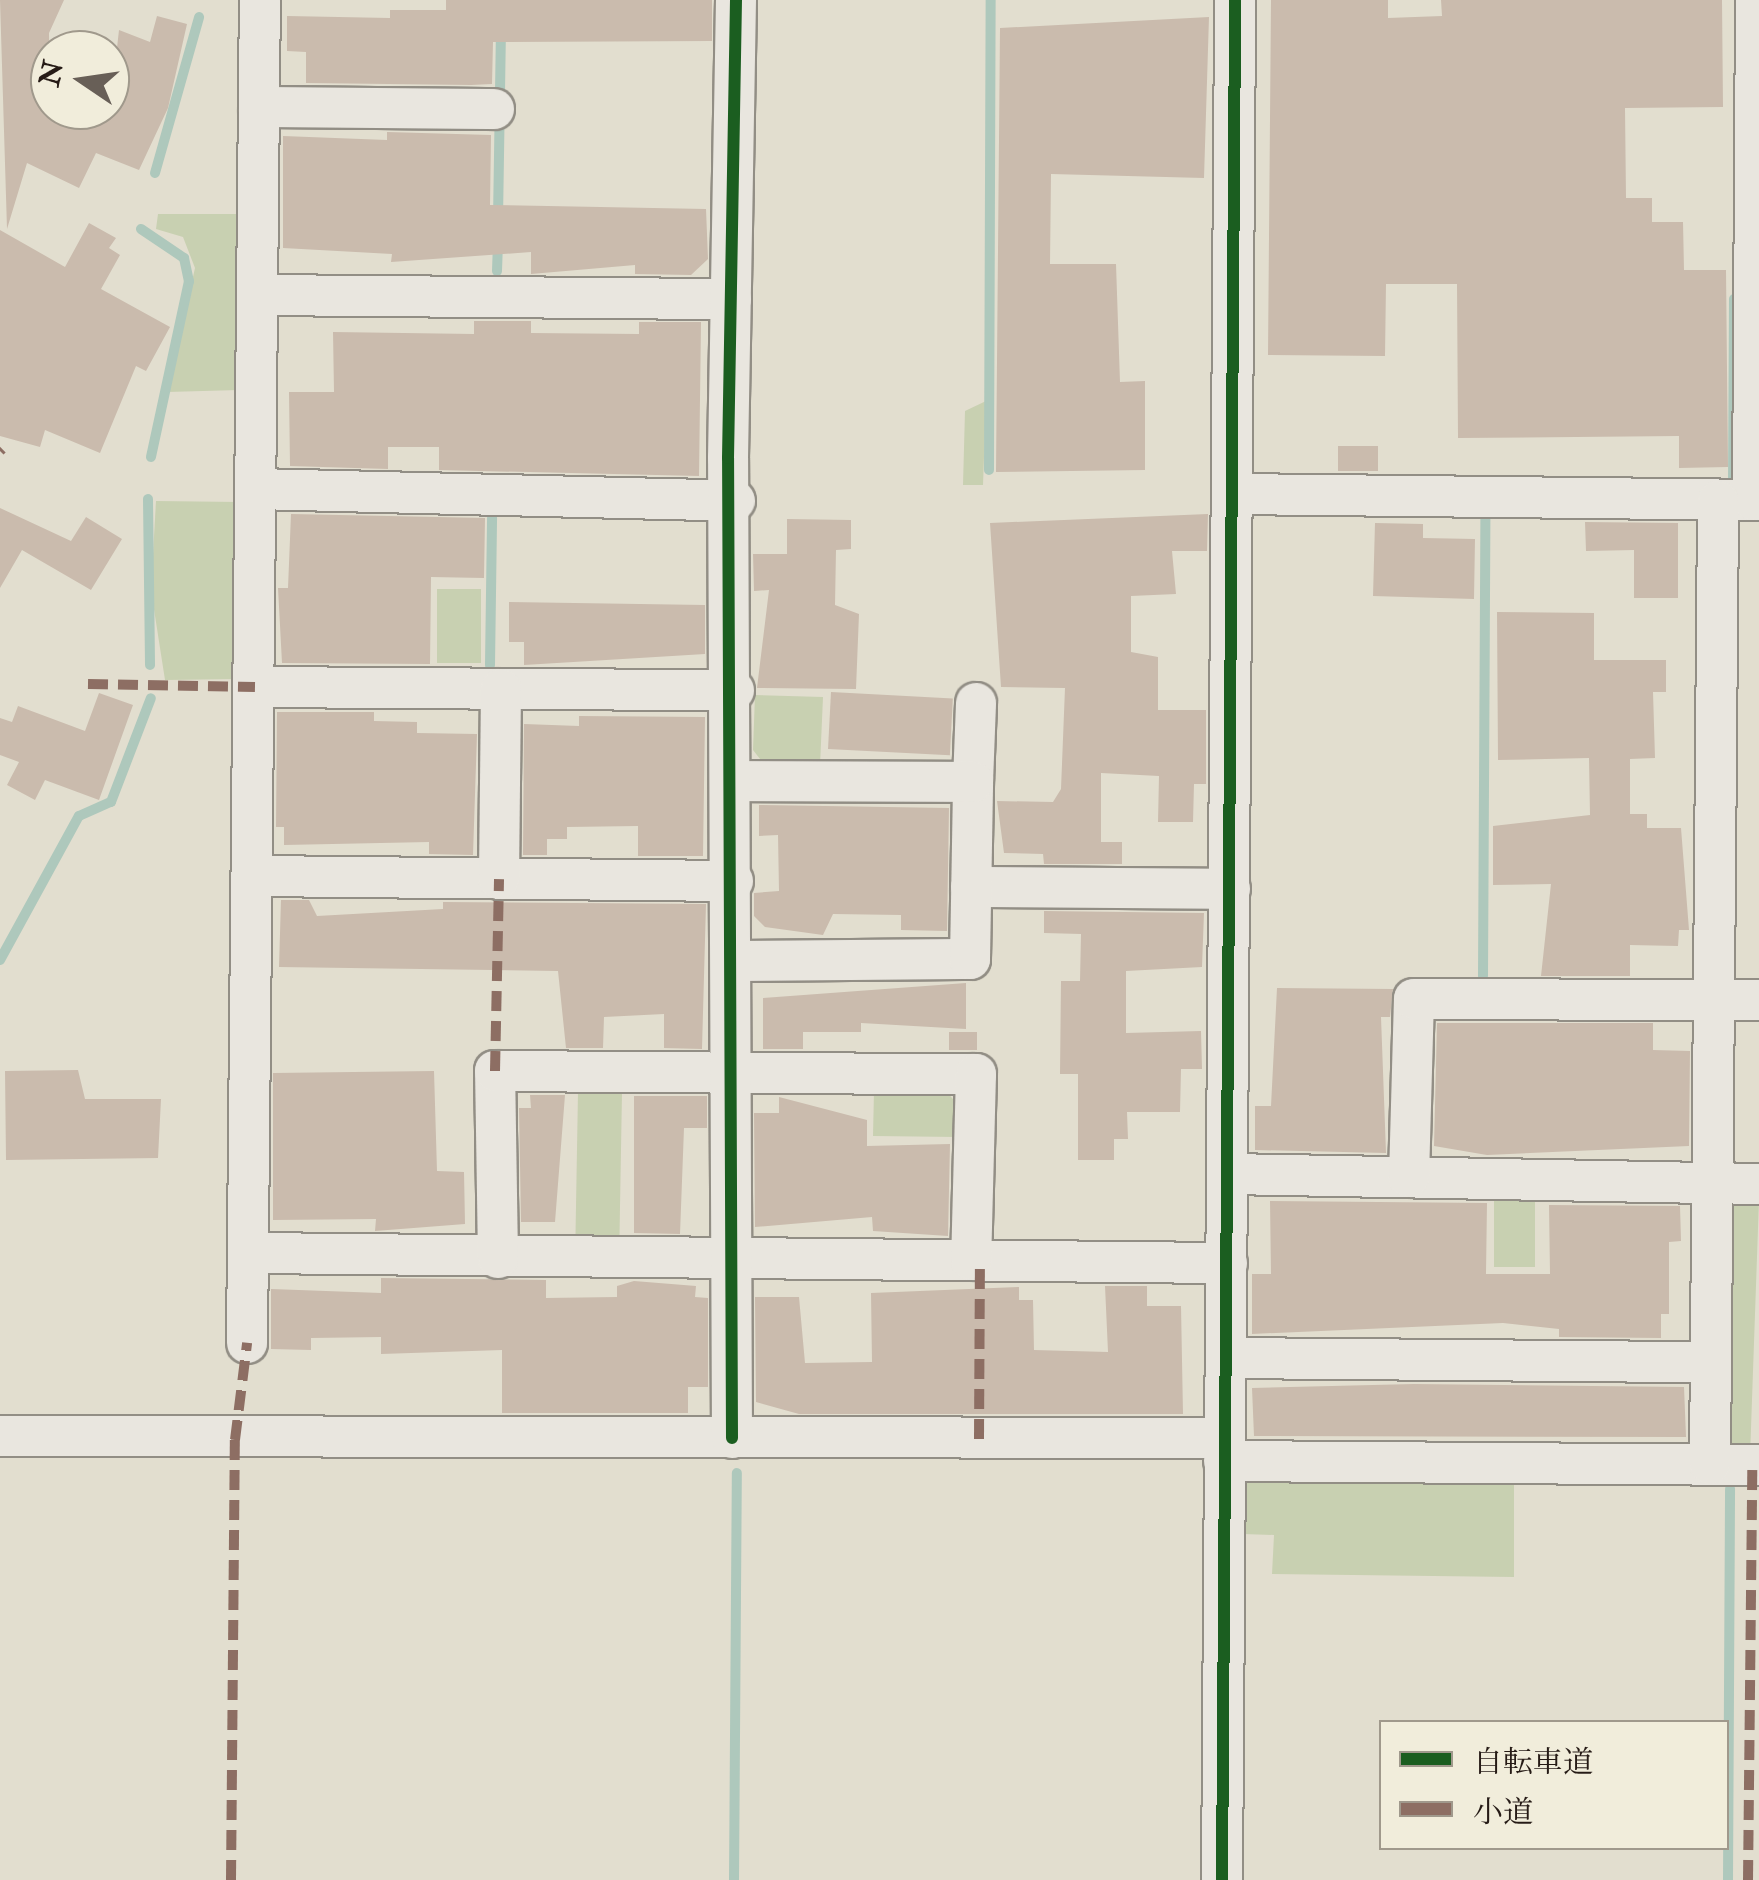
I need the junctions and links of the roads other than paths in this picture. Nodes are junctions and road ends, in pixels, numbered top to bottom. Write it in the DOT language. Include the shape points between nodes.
graph roads {
  1 [pos="260,0"];
  2 [pos="736,0"];
  3 [pos="1235,0"];
  4 [pos="1756,0"];
  5 [pos="1758,105"];
  6 [pos="259,106"];
  7 [pos="494,109"];
  8 [pos="257,295"];
  9 [pos="730,299"];
  10 [pos="256,490"];
  11 [pos="1234,494"];
  12 [pos="1744,500"];
  13 [pos="734,501"];
  14 [pos="256,687"];
  15 [pos="501,689"];
  16 [pos="734,690"];
  17 [pos="976,703"];
  18 [pos="734,780"];
  19 [pos="973,782"];
  20 [pos="255,876"];
  21 [pos="499,880"];
  22 [pos="733,881"];
  23 [pos="971,887"];
  24 [pos="1230,889"];
  25 [pos="732,962"];
  26 [pos="1710,1000"];
  27 [pos="1759,1000"];
  28 [pos="730,1075"];
  29 [pos="1229,1174"];
  30 [pos="1409,1176"];
  31 [pos="1708,1184"];
  32 [pos="1759,1184"];
  33 [pos="251,1253"];
  34 [pos="498,1258"];
  35 [pos="731,1260"];
  36 [pos="971,1260"];
  37 [pos="1228,1262"];
  38 [pos="247,1343"];
  39 [pos="1226,1358"];
  40 [pos="1709,1362"];
  41 [pos="0,1436"];
  42 [pos="732,1438"];
  43 [pos="1225,1450"];
  44 [pos="1710,1464"];
  45 [pos="1759,1465"];
  46 [pos="1222,1880"];
  1 -- 6 [label="street"];
  2 -- 9 [label="street"];
  3 -- 11 [label="street"];
  4 -- 5 [label="street"];
  5 -- 12 [label="street"];
  6 -- 7 [label="street"];
  6 -- 8 [label="street"];
  8 -- 9 [label="street"];
  8 -- 10 [label="street"];
  9 -- 13 [label="street"];
  10 -- 13 [label="street"];
  10 -- 14 [label="street"];
  11 -- 12 [label="street"];
  11 -- 24 [label="street"];
  12 -- 26 [label="street"];
  13 -- 16 [label="street"];
  14 -- 15 [label="street"];
  14 -- 20 [label="street"];
  15 -- 16 [label="street"];
  15 -- 21 [label="street"];
  16 -- 18 [label="street"];
  17 -- 19 [label="street"];
  18 -- 19 [label="street"];
  18 -- 22 [label="street"];
  19 -- 23 [label="street"];
  20 -- 21 [label="street"];
  20 -- 33 [label="street"];
  21 -- 22 [label="street"];
  22 -- 25 [label="street"];
  23 -- 24 [label="street"];
  23 -- 25 [label="street" via="970,959"];
  24 -- 29 [label="street"];
  25 -- 28 [label="street"];
  26 -- 27 [label="street"];
  26 -- 30 [label="street" via="1414,999"];
  26 -- 31 [label="street"];
  28 -- 34 [label="street" via="496,1071"];
  28 -- 35 [label="street"];
  28 -- 36 [label="street" via="976,1074"];
  29 -- 30 [label="street"];
  29 -- 37 [label="street"];
  30 -- 31 [label="street"];
  31 -- 32 [label="street"];
  31 -- 40 [label="street"];
  33 -- 34 [label="street"];
  33 -- 38 [label="street"];
  34 -- 35 [label="street"];
  35 -- 36 [label="street"];
  35 -- 42 [label="street"];
  36 -- 37 [label="street"];
  37 -- 39 [label="street"];
  39 -- 40 [label="street"];
  39 -- 43 [label="street"];
  40 -- 44 [label="street"];
  41 -- 42 [label="street"];
  42 -- 43 [label="street"];
  43 -- 44 [label="street"];
  43 -- 46 [label="street"];
  44 -- 45 [label="street"];
}
